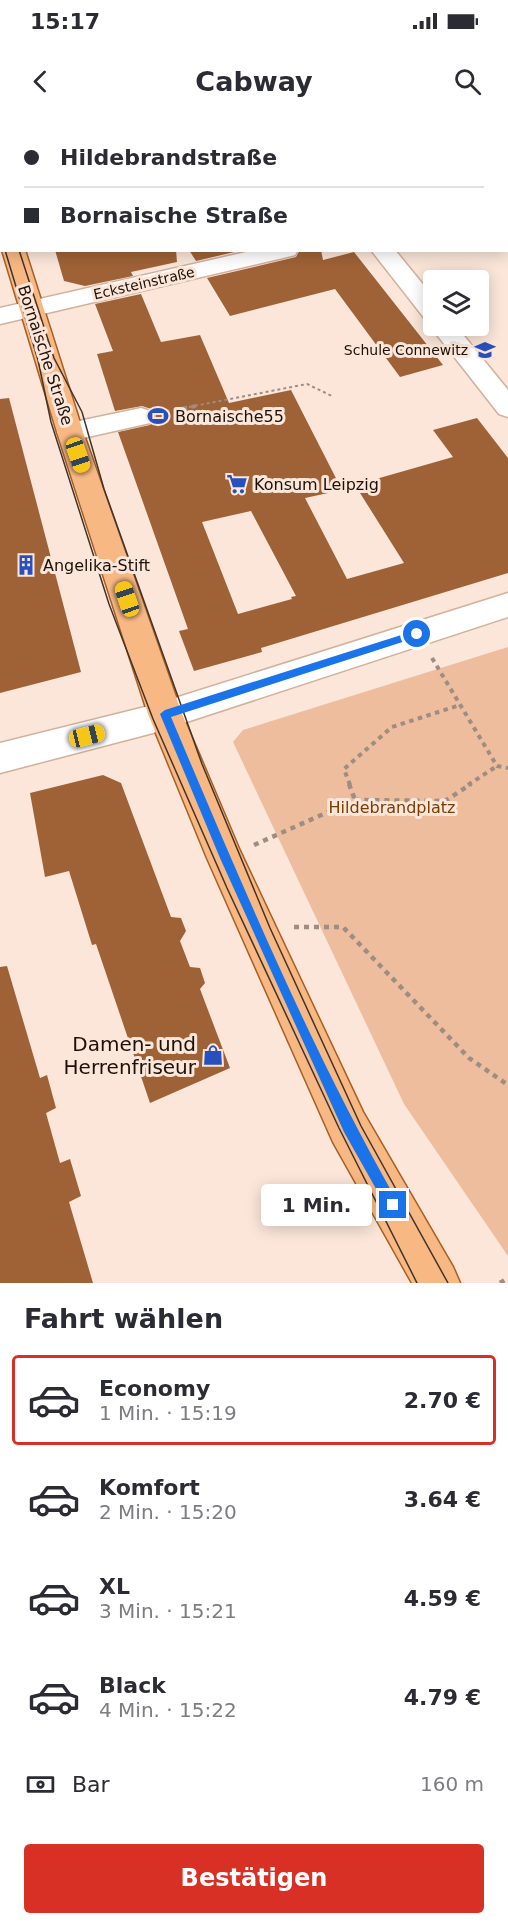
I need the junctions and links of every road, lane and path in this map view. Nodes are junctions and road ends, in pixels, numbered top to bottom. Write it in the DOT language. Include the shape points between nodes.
graph roads {
  1 [pos="14,252"];
  2 [pos="278,252"];
  3 [pos="384,252"];
  4 [pos="423,300"];
  5 [pos="31,309"];
  6 [pos="0,316"];
  7 [pos="451,336"];
  8 [pos="332,396"];
  9 [pos="508,408"];
  10 [pos="141,417"];
  11 [pos="70,432"];
  12 [pos="508,605"];
  13 [pos="417,634"];
  14 [pos="460,705"];
  15 [pos="165,714"];
  16 [pos="0,758"];
  17 [pos="497,766"];
  18 [pos="508,768"];
  19 [pos="355,800"];
  20 [pos="225,858"];
  21 [pos="258,929"];
  22 [pos="508,1085"];
  23 [pos="508,1278"];
  24 [pos="437,1283"];
  25 [pos="500,1283"];
  1 -- 5 [label="main road, Bornaische Straße"];
  2 -- 5 [label="street, Ecksteinstraße"];
  3 -- 4 [label="street"];
  5 -- 6 [label="street, Ecksteinstraße"];
  5 -- 11 [label="main road, Bornaische Straße"];
  7 -- 9 [label="street"];
  8 -- 10 [label="path" via="307,384"];
  10 -- 11 [label="street"];
  11 -- 15 [label="main road, Bornaische Straße"];
  12 -- 13 [label="street"];
  13 -- 14 [label="path"];
  13 -- 15 [label="street"];
  14 -- 17 [label="path"];
  14 -- 19 [label="path" via="392,727 344,770"];
  15 -- 16 [label="street"];
  15 -- 20 [label="main road, Bornaische Straße"];
  17 -- 18 [label="path"];
  17 -- 19 [label="path" via="445,801"];
  19 -- 20 [label="path"];
  20 -- 21 [label="main road, Bornaische Straße"];
  21 -- 22 [label="path" via="343,927 469,1058"];
  21 -- 24 [label="main road, Bornaische Straße" via="348,1127"];
  23 -- 25 [label="path"];
}
